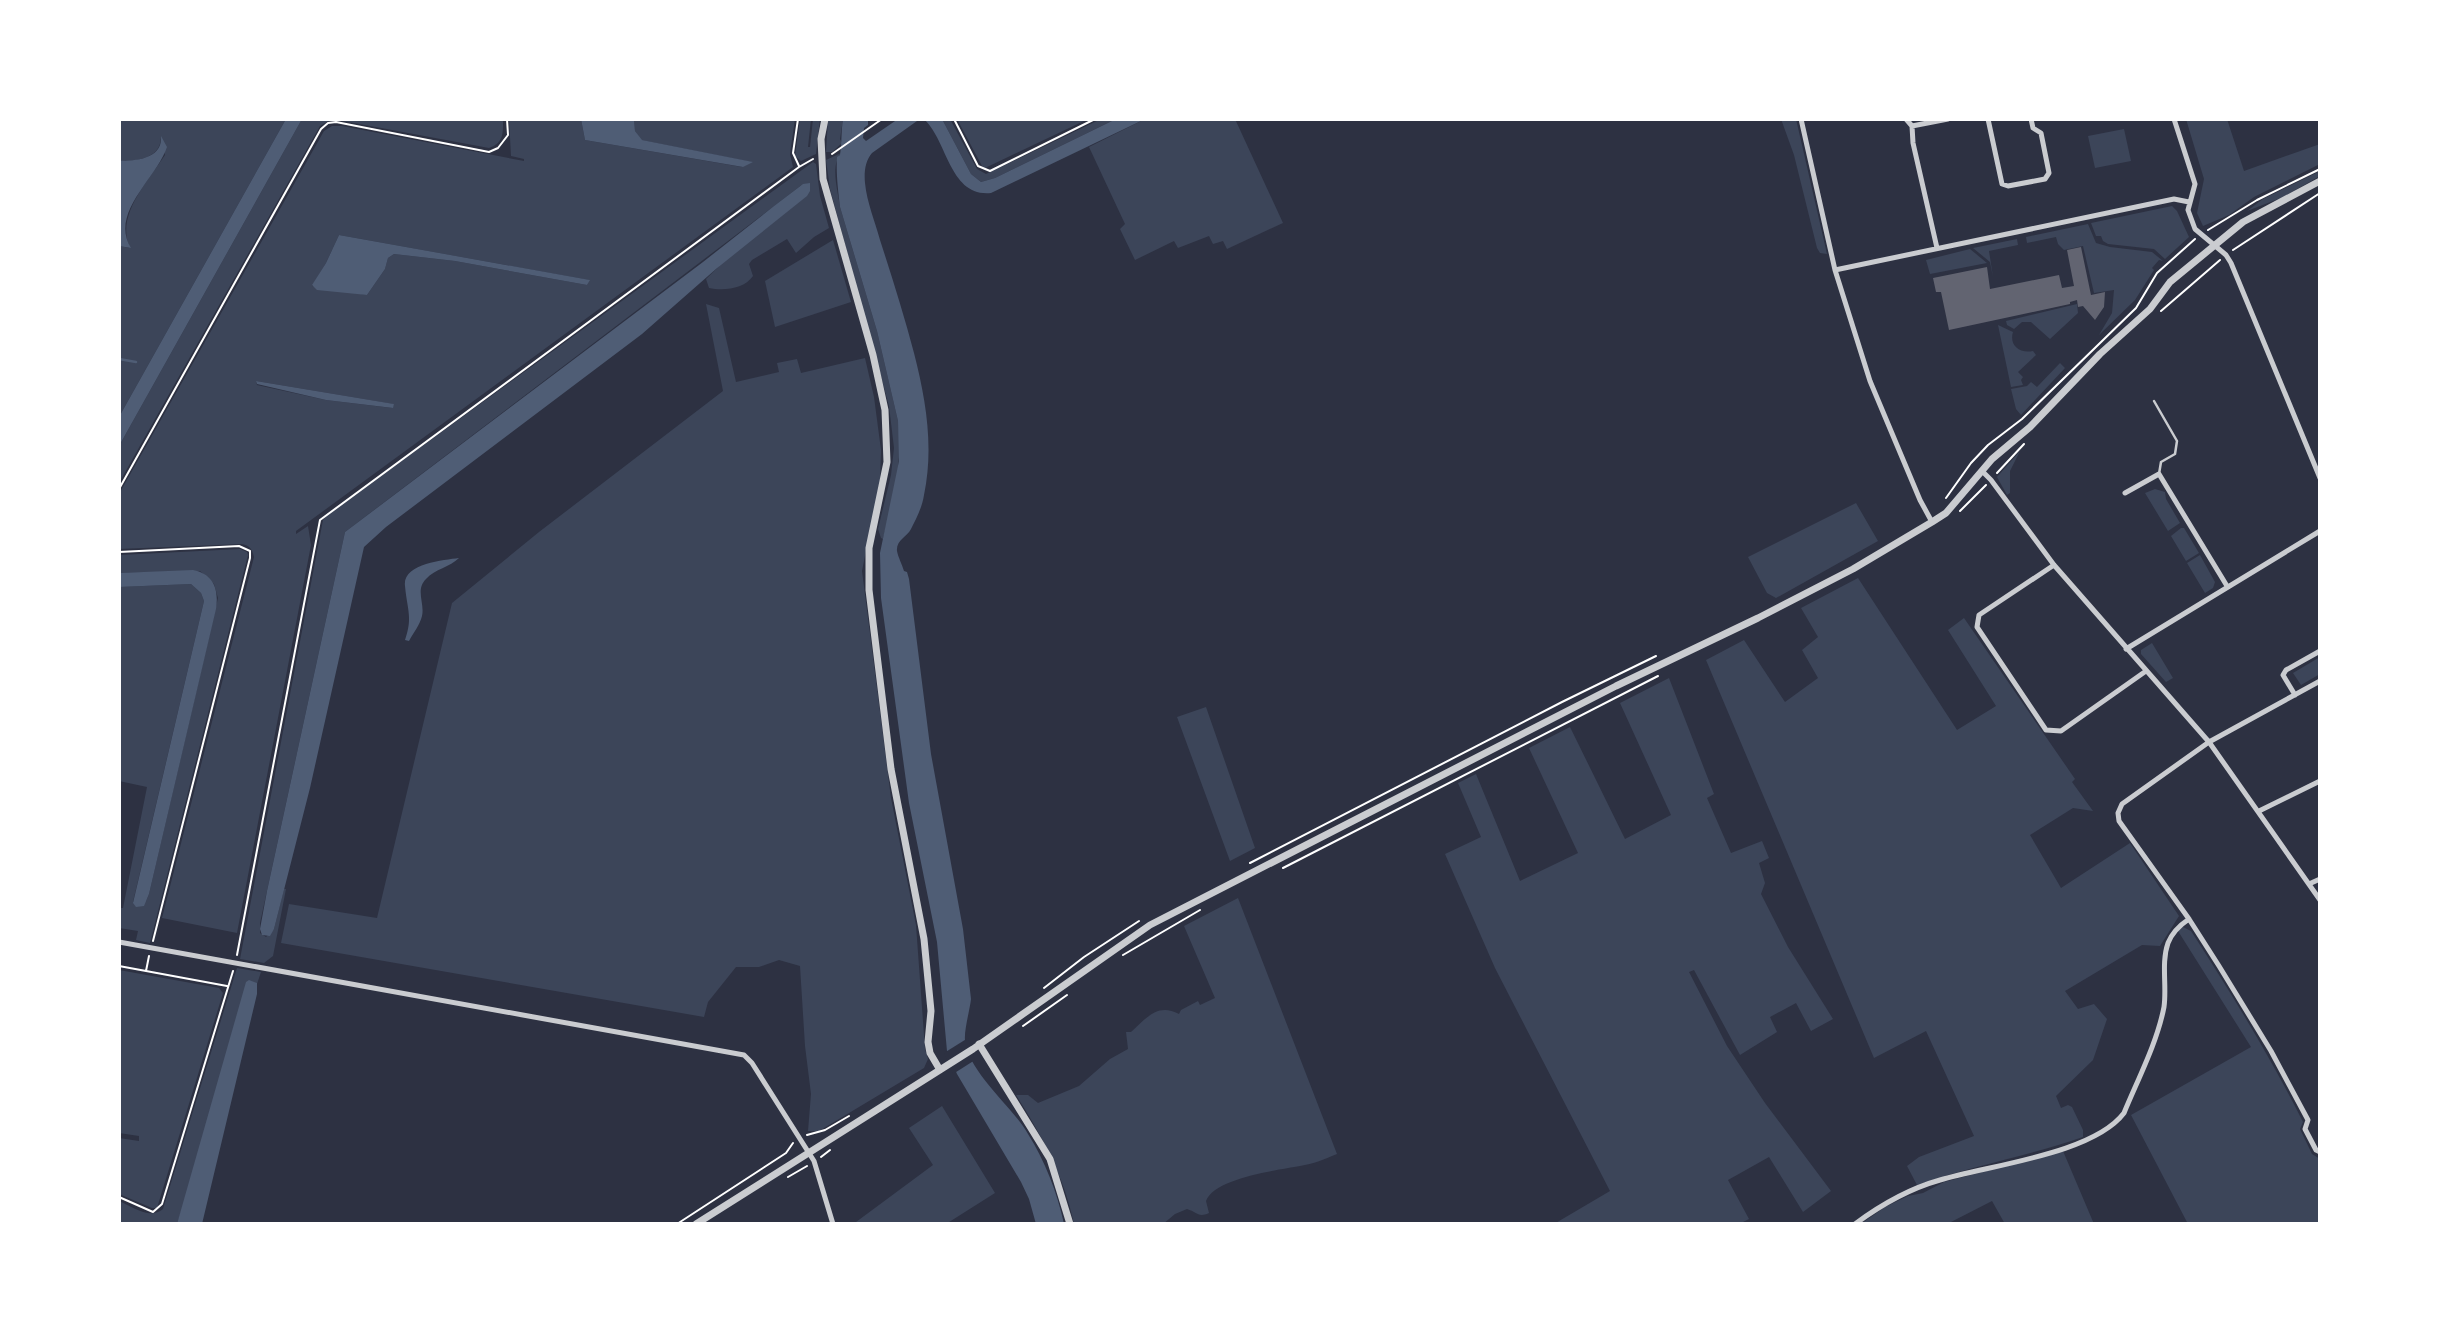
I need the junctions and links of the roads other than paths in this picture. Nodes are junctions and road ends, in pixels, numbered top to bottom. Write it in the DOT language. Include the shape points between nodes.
graph roads {
  1 [pos="825,119"];
  2 [pos="1801,119"];
  3 [pos="1906,119"];
  4 [pos="1948,119"];
  5 [pos="1988,119"];
  6 [pos="2031,119"];
  7 [pos="2174,119"];
  8 [pos="1939,120"];
  9 [pos="1912,126"];
  10 [pos="2320,181"];
  11 [pos="2189,202"];
  12 [pos="2215,246"];
  13 [pos="1937,248"];
  14 [pos="1835,270"];
  15 [pos="2154,401"];
  16 [pos="1982,471"];
  17 [pos="2159,474"];
  18 [pos="2320,478"];
  19 [pos="2125,493"];
  20 [pos="1931,519"];
  21 [pos="2320,531"];
  22 [pos="2054,565"];
  23 [pos="2227,586"];
  24 [pos="2126,649"];
  25 [pos="2320,651"];
  26 [pos="2146,671"];
  27 [pos="2320,681"];
  28 [pos="2295,695"];
  29 [pos="2209,742"];
  30 [pos="2320,781"];
  31 [pos="2259,811"];
  32 [pos="2320,878"];
  33 [pos="2309,884"];
  34 [pos="2320,900"];
  35 [pos="2189,919"];
  36 [pos="119,942"];
  37 [pos="976,1046"];
  38 [pos="940,1070"];
  39 [pos="2320,1135"];
  40 [pos="2310,1138"];
  41 [pos="809,1152"];
  42 [pos="2320,1152"];
  43 [pos="696,1224"];
  44 [pos="832,1224"];
  45 [pos="1070,1224"];
  46 [pos="1855,1224"];
  1 -- 38 [label="street" via="821,157 826,191 886,410 887,462 869,548 869,590 891,769 924,939 931,1011 928,1042"];
  2 -- 14 [label="street"];
  3 -- 9 [label="street"];
  4 -- 8 [label="street"];
  5 -- 6 [label="street" via="2001,184 2008,186 2045,179 2049,173 2040,133"];
  7 -- 11 [label="street" via="2195,184"];
  8 -- 9 [label="street"];
  9 -- 13 [label="street"];
  10 -- 12 [label="street" via="2243,222"];
  11 -- 12 [label="street" via="2195,229"];
  11 -- 13 [label="street" via="2174,199"];
  12 -- 16 [label="street" via="2170,282 2150,309"];
  12 -- 18 [label="street" via="2226,255"];
  13 -- 14 [label="street"];
  14 -- 20 [label="street" via="1870,382"];
  15 -- 17 [label="lane" via="2177,441 2175,453 2161,462"];
  16 -- 20 [label="street" via="1946,513"];
  16 -- 22 [label="street"];
  17 -- 19 [label="street"];
  17 -- 23 [label="street"];
  20 -- 37 [label="street" via="1853,569 1150,925"];
  21 -- 23 [label="street"];
  22 -- 24 [label="street"];
  22 -- 26 [label="street" via="1979,615 1977,627 2046,730 2061,731"];
  23 -- 24 [label="street"];
  24 -- 26 [label="street"];
  25 -- 28 [label="street" via="2283,675"];
  26 -- 29 [label="street"];
  27 -- 28 [label="street"];
  28 -- 29 [label="street"];
  29 -- 31 [label="street"];
  29 -- 35 [label="street" via="2122,804 2118,813 2119,821"];
  30 -- 31 [label="street"];
  31 -- 33 [label="street"];
  32 -- 33 [label="street"];
  33 -- 34 [label="street"];
  35 -- 40 [label="street" via="2271,1051 2308,1120 2305,1129"];
  35 -- 46 [label="street" via="2169,940 2160,1024 2118,1121 2091,1139 1912,1190"];
  36 -- 41 [label="street" via="744,1055"];
  37 -- 38 [label="street"];
  37 -- 45 [label="street" via="1050,1159"];
  38 -- 41 [label="street"];
  39 -- 40 [label="street"];
  40 -- 42 [label="street"];
  41 -- 43 [label="street"];
  41 -- 44 [label="street"];
}
